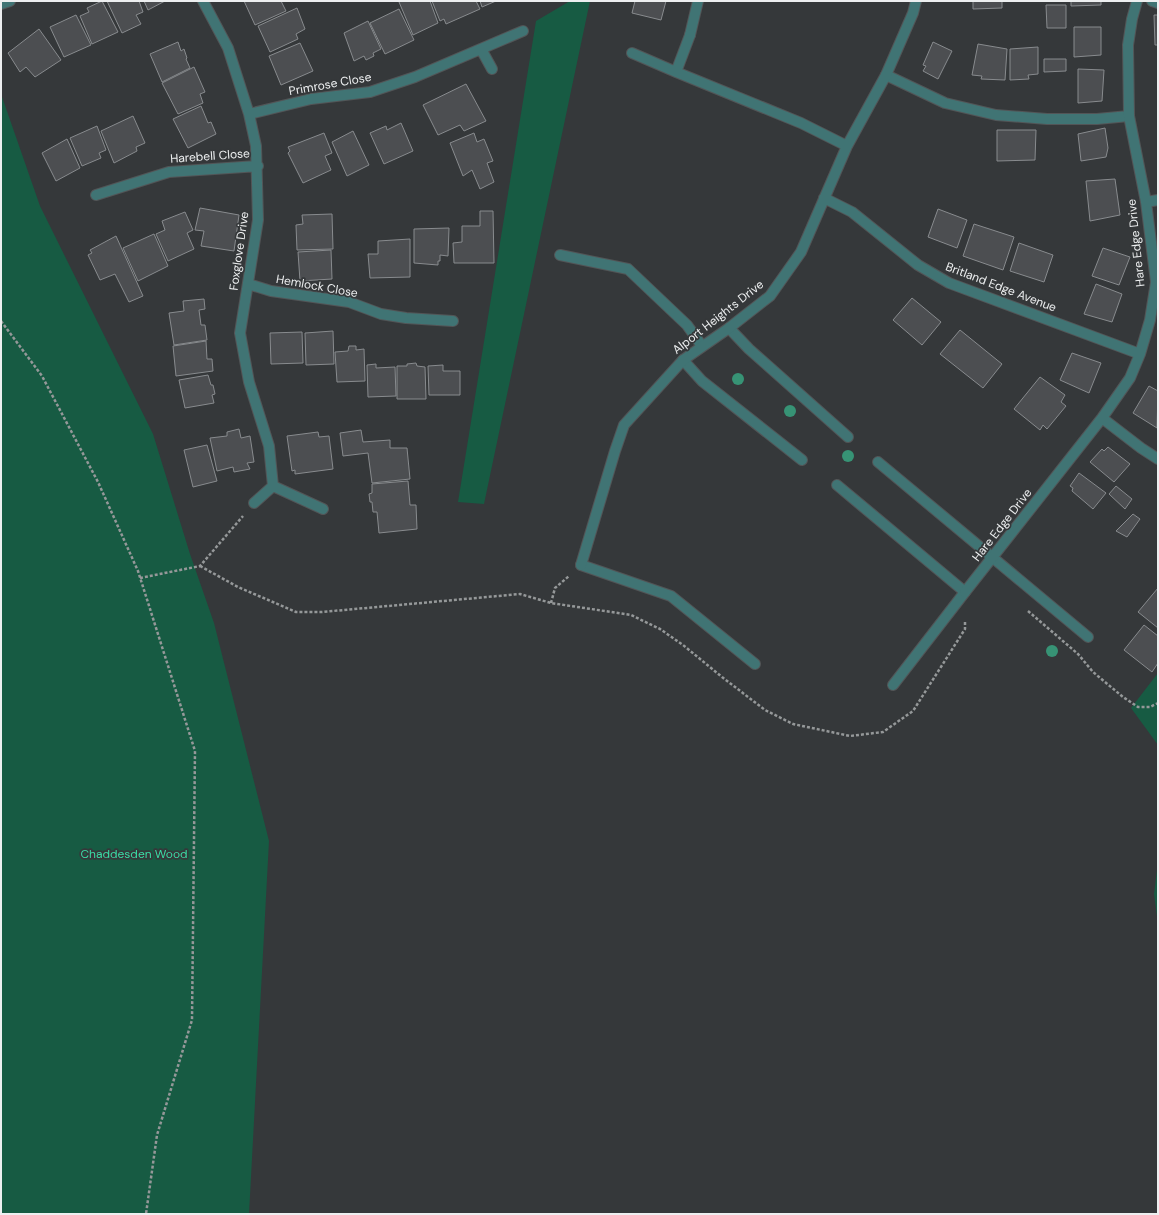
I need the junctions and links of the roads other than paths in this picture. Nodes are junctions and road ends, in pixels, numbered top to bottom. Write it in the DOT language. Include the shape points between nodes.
graph roads {
  1 [pos="10,1"];
  2 [pos="203,1"];
  3 [pos="698,1"];
  4 [pos="916,1"];
  5 [pos="1137,1"];
  6 [pos="1152,1"];
  7 [pos="1158,3"];
  8 [pos="1,4"];
  9 [pos="522,31"];
  10 [pos="481,49"];
  11 [pos="632,53"];
  12 [pos="492,69"];
  13 [pos="676,72"];
  14 [pos="886,75"];
  15 [pos="249,114"];
  16 [pos="1129,116"];
  17 [pos="847,146"];
  18 [pos="258,166"];
  19 [pos="96,195"];
  20 [pos="824,198"];
  21 [pos="1158,200"];
  22 [pos="1146,202"];
  23 [pos="560,255"];
  24 [pos="248,284"];
  25 [pos="453,321"];
  26 [pos="729,328"];
  27 [pos="702,346"];
  28 [pos="1140,354"];
  29 [pos="683,360"];
  30 [pos="1102,418"];
  31 [pos="848,437"];
  32 [pos="1158,459"];
  33 [pos="802,460"];
  34 [pos="878,462"];
  35 [pos="837,485"];
  36 [pos="273,486"];
  37 [pos="254,503"];
  38 [pos="323,509"];
  39 [pos="993,557"];
  40 [pos="965,592"];
  41 [pos="1088,637"];
  42 [pos="755,664"];
  43 [pos="893,685"];
  1 -- 8 [label="street"];
  2 -- 15 [label="street, Foxglove Drive" via="228,48"];
  3 -- 13 [label="street" via="690,35"];
  4 -- 14 [label="street, Alport Heights Drive"];
  5 -- 16 [label="street, Hare Edge Drive" via="1128,45"];
  6 -- 7 [label="street"];
  9 -- 10 [label="street, Primrose Close"];
  10 -- 12 [label="street"];
  10 -- 15 [label="street, Primrose Close" via="415,77 370,92 311,99"];
  11 -- 13 [label="street"];
  13 -- 17 [label="street" via="801,123"];
  14 -- 16 [label="street" via="945,103 996,115 1055,119"];
  14 -- 17 [label="street, Alport Heights Drive"];
  15 -- 18 [label="street, Foxglove Drive"];
  16 -- 22 [label="street, Hare Edge Drive"];
  17 -- 20 [label="street, Alport Heights Drive"];
  18 -- 19 [label="street, Harebell Close" via="169,172"];
  18 -- 24 [label="street, Foxglove Drive" via="258,220"];
  20 -- 26 [label="street, Alport Heights Drive" via="801,252 770,296"];
  20 -- 28 [label="street, Britland Edge Avenue" via="852,212 918,265 949,283"];
  21 -- 22 [label="street"];
  22 -- 28 [label="street, Hare Edge Drive" via="1156,282 1150,320"];
  23 -- 27 [label="street" via="628,269 687,326"];
  24 -- 25 [label="street, Hemlock Close" via="271,291 349,302 381,314"];
  24 -- 36 [label="street, Foxglove Drive" via="240,333 249,382 269,446"];
  26 -- 27 [label="street, Alport Heights Drive"];
  26 -- 31 [label="street"];
  27 -- 29 [label="street, Alport Heights Drive"];
  28 -- 30 [label="street, Hare Edge Drive" via="1130,378"];
  29 -- 33 [label="street" via="702,381"];
  29 -- 42 [label="street, Alport Heights Drive" via="624,425 581,565 671,596"];
  30 -- 32 [label="street"];
  30 -- 39 [label="street, Hare Edge Drive"];
  34 -- 39 [label="street"];
  35 -- 40 [label="street"];
  36 -- 37 [label="street"];
  36 -- 38 [label="street"];
  39 -- 40 [label="street, Hare Edge Drive"];
  39 -- 41 [label="street"];
  40 -- 43 [label="street, Hare Edge Drive"];
}
